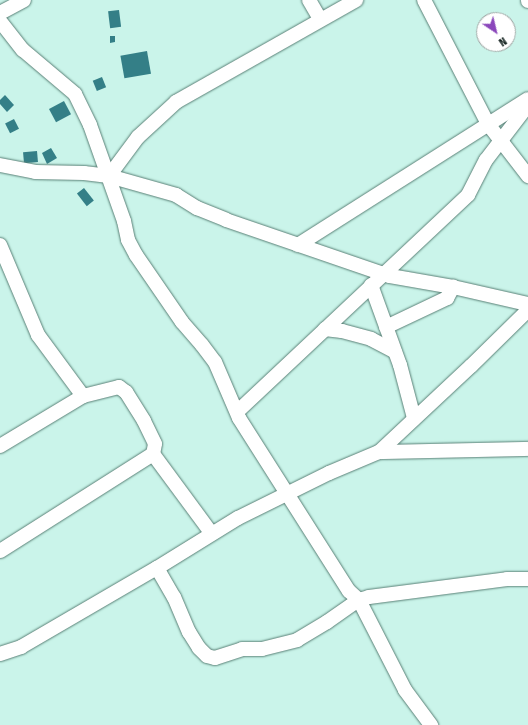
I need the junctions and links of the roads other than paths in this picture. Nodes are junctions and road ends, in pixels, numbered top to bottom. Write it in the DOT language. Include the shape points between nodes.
graph roads {
  1 [pos="24,0"];
  2 [pos="309,0"];
  3 [pos="356,0"];
  4 [pos="424,0"];
  5 [pos="0,13"];
  6 [pos="320,19"];
  7 [pos="0,22"];
  8 [pos="528,99"];
  9 [pos="528,105"];
  10 [pos="488,124"];
  11 [pos="500,142"];
  12 [pos="0,165"];
  13 [pos="109,176"];
  14 [pos="528,176"];
  15 [pos="0,245"];
  16 [pos="298,245"];
  17 [pos="384,274"];
  18 [pos="371,285"];
  19 [pos="453,287"];
  20 [pos="528,304"];
  21 [pos="528,310"];
  22 [pos="386,327"];
  23 [pos="325,329"];
  24 [pos="395,352"];
  25 [pos="83,396"];
  26 [pos="237,412"];
  27 [pos="414,418"];
  28 [pos="0,446"];
  29 [pos="528,449"];
  30 [pos="379,452"];
  31 [pos="152,454"];
  32 [pos="287,494"];
  33 [pos="212,534"];
  34 [pos="0,551"];
  35 [pos="158,568"];
  36 [pos="528,579"];
  37 [pos="359,600"];
  38 [pos="0,654"];
  39 [pos="431,725"];
  1 -- 5 [label="street"];
  2 -- 6 [label="street"];
  3 -- 6 [label="street"];
  4 -- 10 [label="street"];
  6 -- 13 [label="street" via="176,102 138,137"];
  7 -- 13 [label="street" via="23,50 75,94 86,112"];
  8 -- 10 [label="street"];
  9 -- 11 [label="street"];
  10 -- 11 [label="street"];
  10 -- 16 [label="street"];
  11 -- 14 [label="street"];
  11 -- 17 [label="street" via="486,160 468,195"];
  12 -- 13 [label="street" via="28,171"];
  13 -- 16 [label="street" via="176,196 226,220"];
  13 -- 26 [label="street" via="128,240 136,255 182,322 215,362"];
  15 -- 25 [label="street" via="38,335"];
  16 -- 17 [label="street"];
  17 -- 18 [label="street"];
  17 -- 19 [label="street"];
  18 -- 22 [label="street"];
  18 -- 23 [label="street"];
  19 -- 20 [label="street"];
  19 -- 22 [label="street" via="447,298"];
  21 -- 27 [label="street"];
  22 -- 24 [label="street"];
  23 -- 24 [label="street" via="371,339"];
  23 -- 26 [label="street"];
  24 -- 27 [label="street" via="406,382"];
  25 -- 28 [label="street"];
  25 -- 31 [label="street" via="119,387 126,392 153,439 155,444"];
  26 -- 32 [label="street"];
  27 -- 30 [label="street"];
  29 -- 30 [label="street"];
  30 -- 32 [label="street"];
  31 -- 33 [label="street"];
  31 -- 34 [label="street"];
  32 -- 33 [label="street"];
  32 -- 37 [label="street" via="349,591"];
  33 -- 35 [label="street"];
  35 -- 37 [label="street" via="199,648 207,656 215,658 242,649 262,649 297,640"];
  35 -- 38 [label="street" via="21,647"];
  36 -- 37 [label="street" via="506,578"];
  37 -- 39 [label="street" via="405,690"];
}
